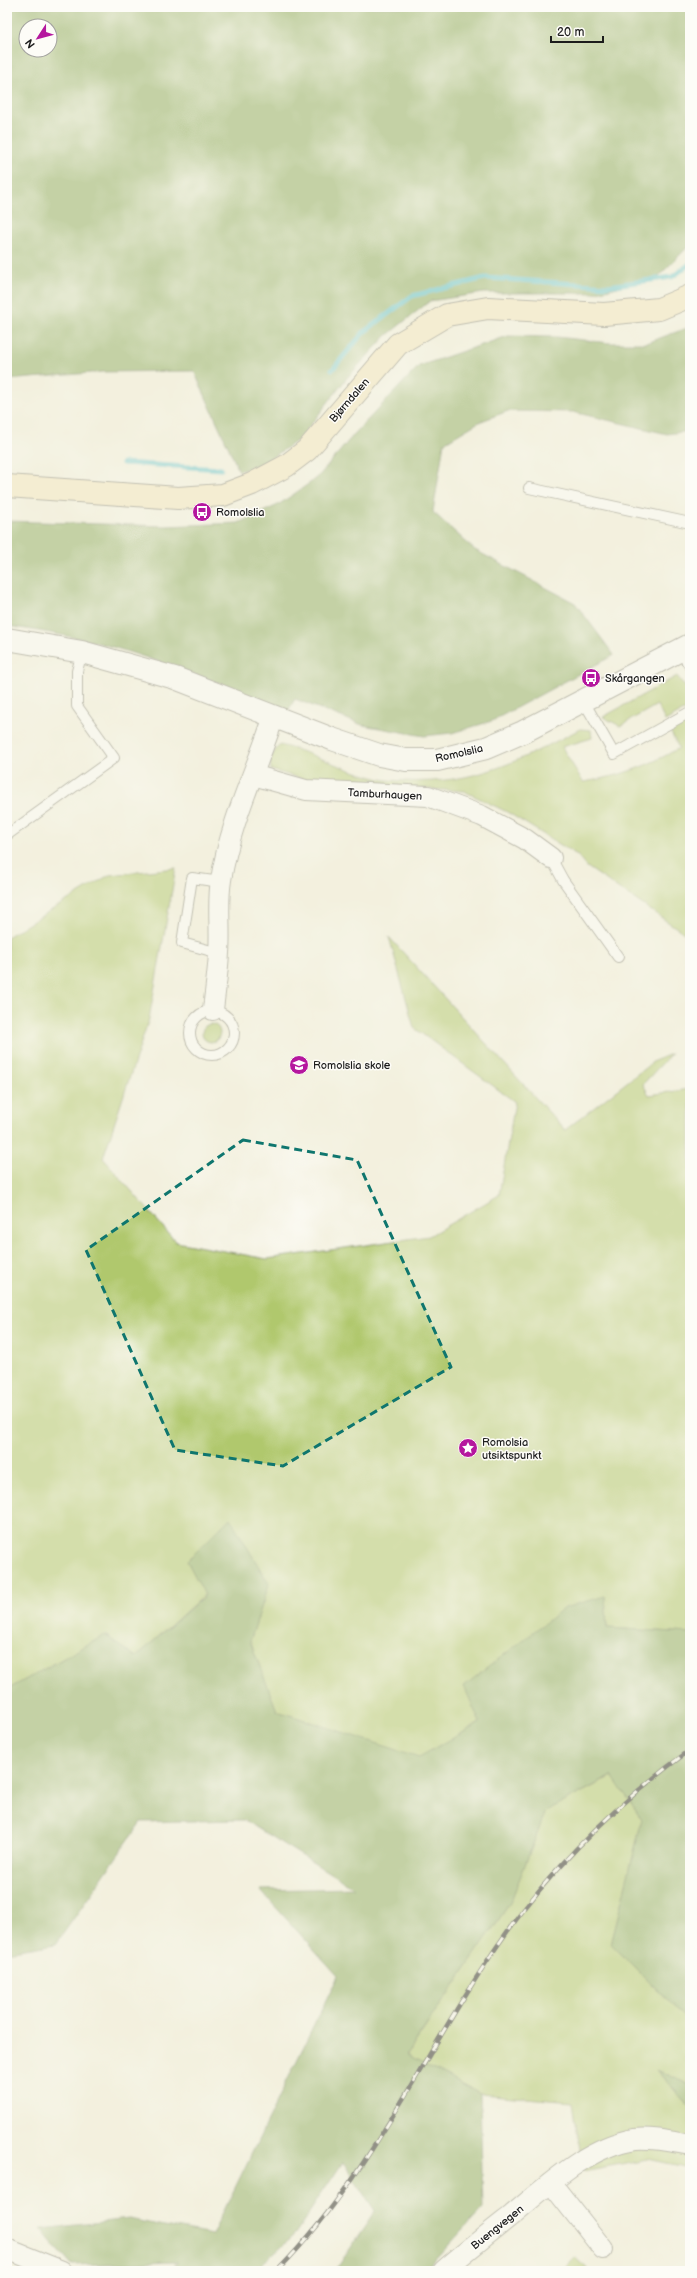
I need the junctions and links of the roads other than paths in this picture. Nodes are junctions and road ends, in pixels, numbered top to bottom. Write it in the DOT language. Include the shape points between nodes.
graph roads {
  1 [pos="690,296"];
  2 [pos="7,486"];
  3 [pos="529,488"];
  4 [pos="690,523"];
  5 [pos="7,639"];
  6 [pos="82,652"];
  7 [pos="686,654"];
  8 [pos="583,700"];
  9 [pos="690,712"];
  10 [pos="274,716"];
  11 [pos="253,775"];
  12 [pos="7,835"];
  13 [pos="551,858"];
  14 [pos="221,882"];
  15 [pos="219,953"];
  16 [pos="618,957"];
  17 [pos="213,1010"];
  18 [pos="690,2145"];
  19 [pos="551,2183"];
  20 [pos="7,2249"];
  21 [pos="603,2249"];
  22 [pos="62,2271"];
  23 [pos="443,2271"];
  1 -- 2 [label="main road, Bjørndalen" via="659,309 604,314 488,308 447,315 398,344 307,450 286,466 252,484 223,495 178,498"];
  3 -- 4 [label="lane"];
  5 -- 6 [label="street, Romolslia"];
  6 -- 10 [label="street, Romolslia" via="175,678"];
  6 -- 12 [label="lane" via="76,671 77,706 114,758"];
  7 -- 8 [label="street, Romolslia"];
  8 -- 9 [label="lane" via="614,754"];
  8 -- 10 [label="street, Romolslia" via="523,732 486,748 437,760 406,760 379,755"];
  10 -- 11 [label="street"];
  11 -- 13 [label="street, Tamburhaugen" via="306,790 428,796 482,816 525,839"];
  11 -- 14 [label="street" via="244,792"];
  13 -- 16 [label="lane, Tamburhaugen" via="563,880"];
  14 -- 15 [label="street"];
  14 -- 15 [label="lane" via="192,878 182,943"];
  15 -- 17 [label="street"];
  17 -- 17 [label="lane" via="200,1014 190,1029 194,1048 205,1055 218,1055 229,1048 235,1037 233,1024 225,1014"];
  18 -- 19 [label="street, Buengvegen" via="657,2140 630,2141 611,2146"];
  19 -- 21 [label="street"];
  19 -- 23 [label="street, Buengvegen"];
  20 -- 22 [label="street"];
}
